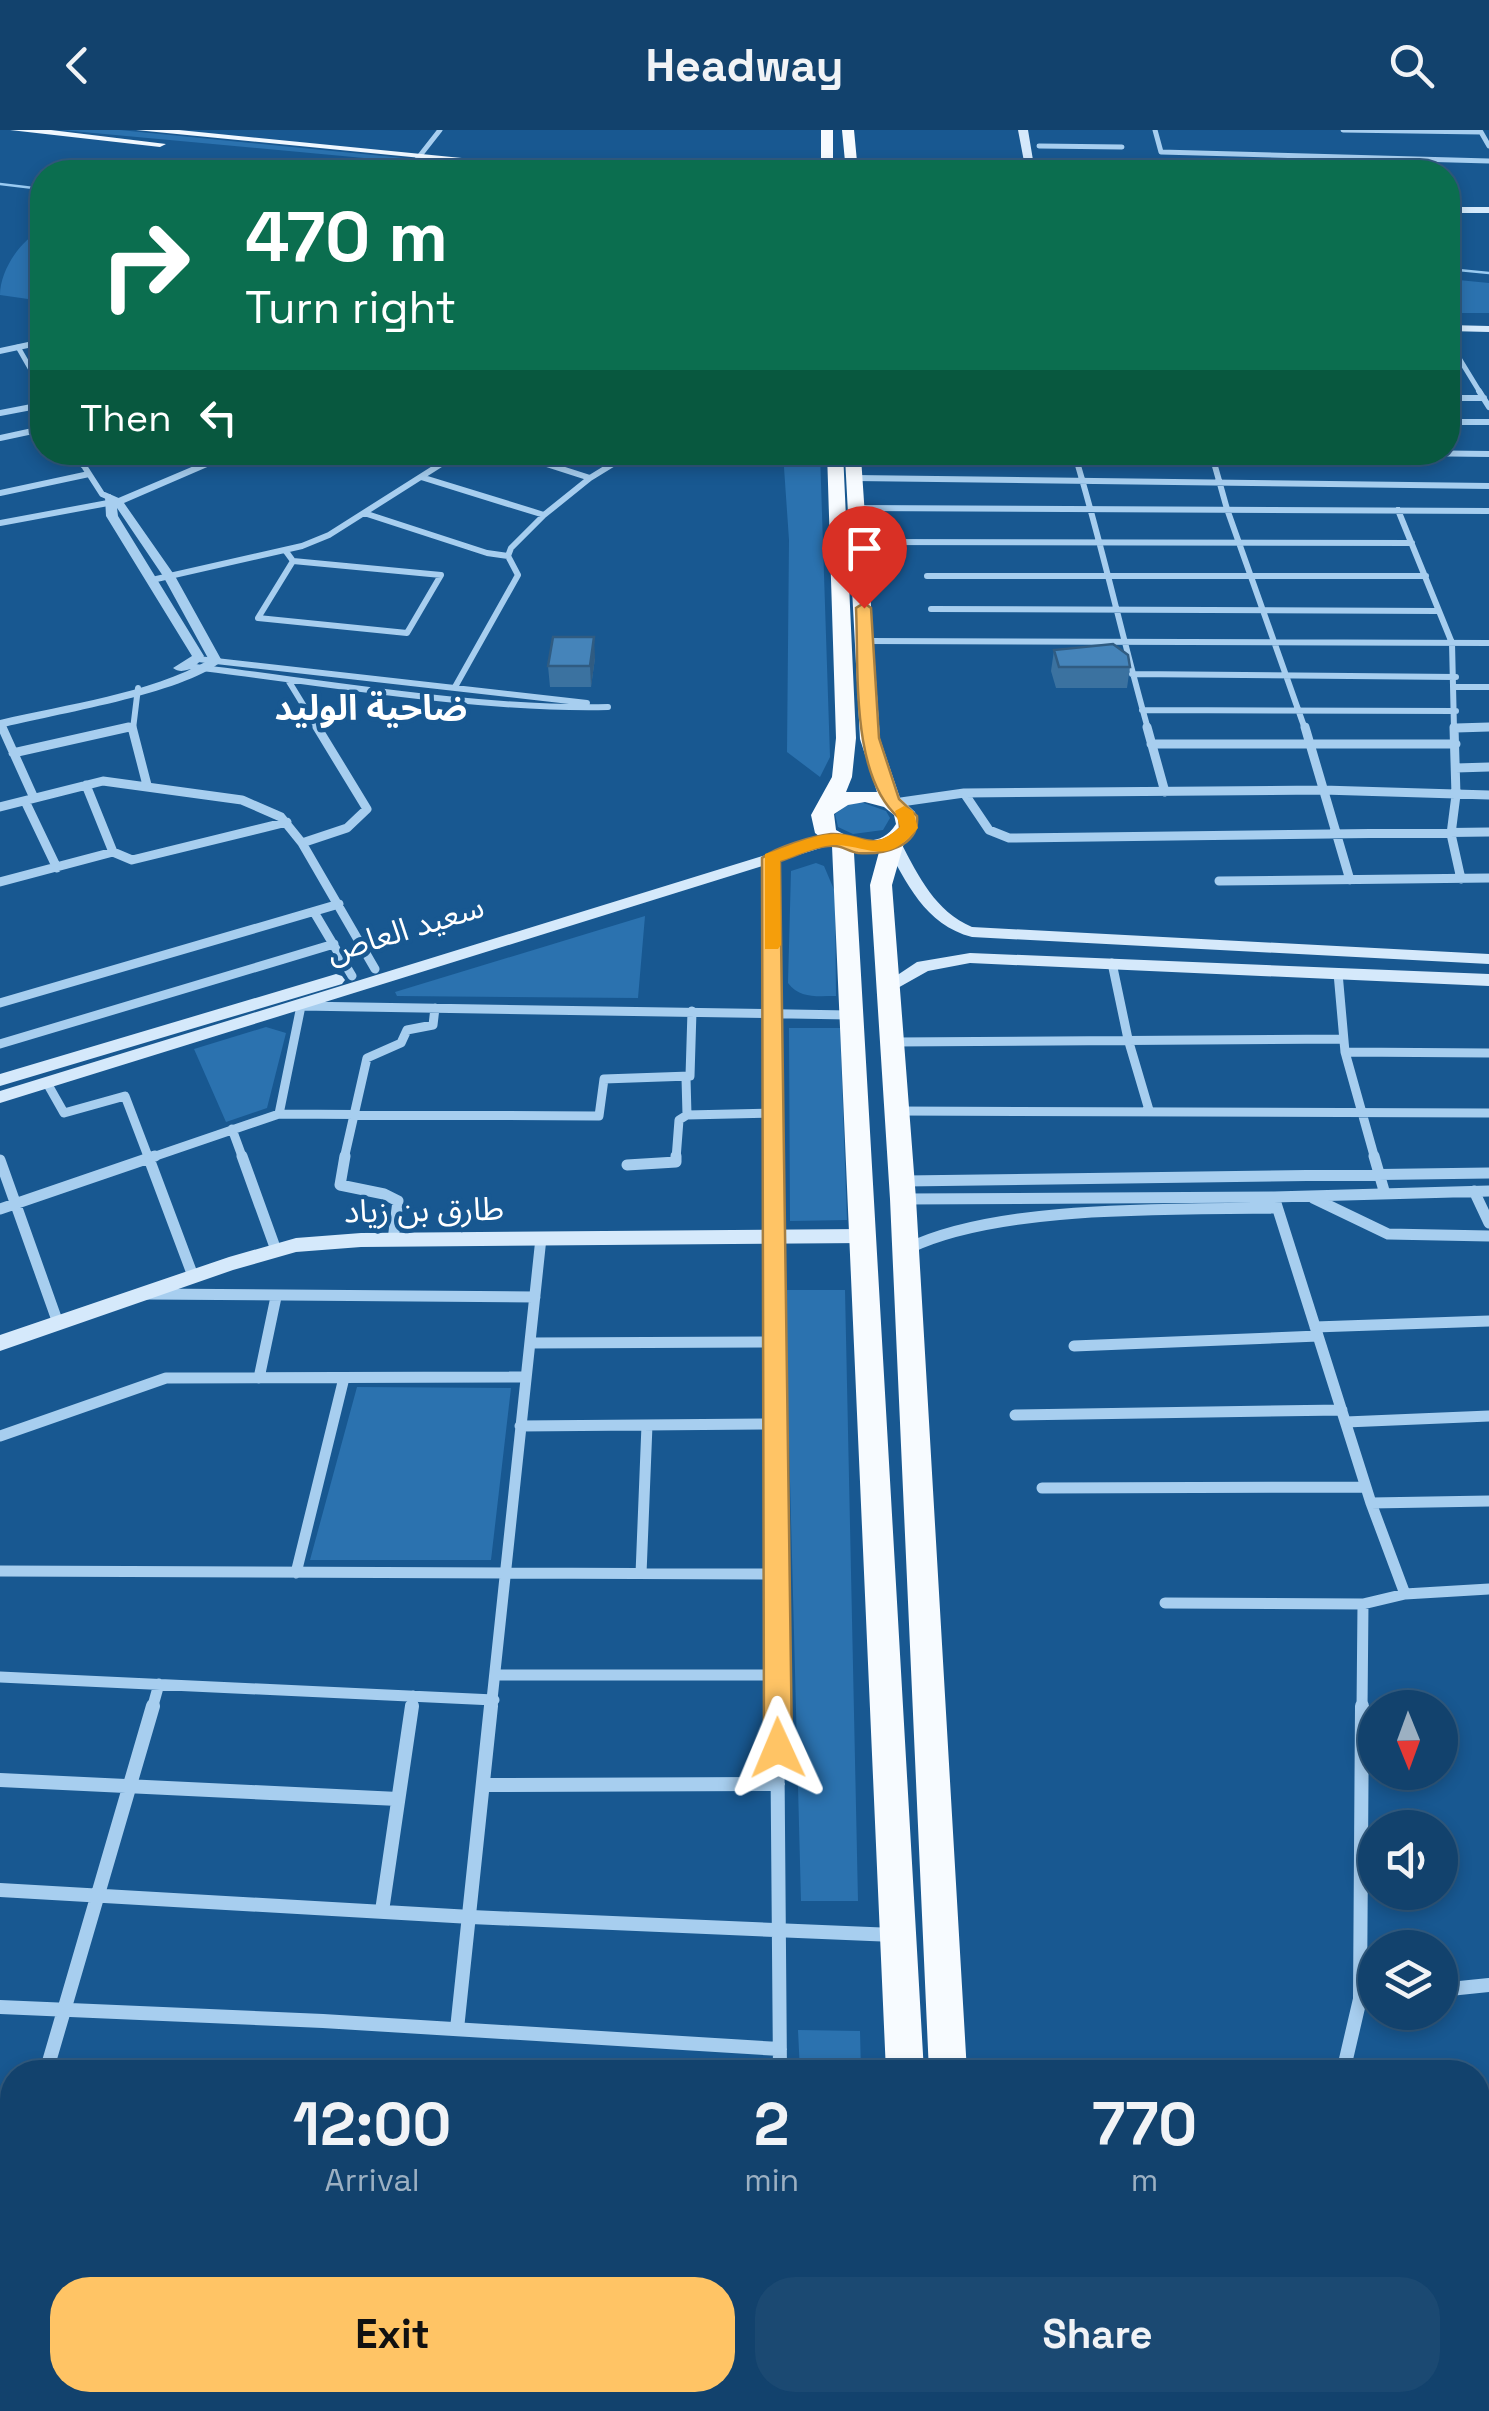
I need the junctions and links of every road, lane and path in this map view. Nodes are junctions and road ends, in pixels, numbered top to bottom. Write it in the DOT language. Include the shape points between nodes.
graph roads {
  1 [pos="16,130"];
  2 [pos="142,130"];
  3 [pos="440,130"];
  4 [pos="827,130"];
  5 [pos="848,130"];
  6 [pos="1023,130"];
  7 [pos="1036,130"];
  8 [pos="1154,130"];
  9 [pos="1343,130"];
  10 [pos="1039,146"];
  11 [pos="1489,146"];
  12 [pos="1122,147"];
  13 [pos="422,156"];
  14 [pos="328,160"];
  15 [pos="418,160"];
  16 [pos="466,160"];
  17 [pos="828,160"];
  18 [pos="852,160"];
  19 [pos="1029,160"];
  20 [pos="1042,160"];
  21 [pos="1453,160"];
  22 [pos="1460,160"];
  23 [pos="1489,161"];
  24 [pos="1460,206"];
  25 [pos="1489,207"];
  26 [pos="1460,319"];
  27 [pos="1489,320"];
  28 [pos="1460,328"];
  29 [pos="1489,329"];
  30 [pos="30,344"];
  31 [pos="18,347"];
  32 [pos="0,351"];
  33 [pos="1460,359"];
  34 [pos="30,368"];
  35 [pos="1460,398"];
  36 [pos="1484,398"];
  37 [pos="1489,407"];
  38 [pos="30,408"];
  39 [pos="0,414"];
  40 [pos="1460,422"];
  41 [pos="1489,422"];
  42 [pos="30,432"];
  43 [pos="0,438"];
  44 [pos="1460,454"];
  45 [pos="1489,454"];
  46 [pos="83,465"];
  47 [pos="188,465"];
  48 [pos="204,465"];
  49 [pos="440,465"];
  50 [pos="550,465"];
  51 [pos="611,465"];
  52 [pos="836,465"];
  53 [pos="854,465"];
  54 [pos="1077,465"];
  55 [pos="1216,465"];
  56 [pos="89,474"];
  57 [pos="421,477"];
  58 [pos="590,478"];
  59 [pos="854,478"];
  60 [pos="1081,479"];
  61 [pos="1221,480"];
  62 [pos="1489,486"];
  63 [pos="0,494"];
  64 [pos="111,501"];
  65 [pos="858,508"];
  66 [pos="1090,509"];
  67 [pos="1227,509"];
  68 [pos="1398,510"];
  69 [pos="1489,511"];
  70 [pos="364,513"];
  71 [pos="544,515"];
  72 [pos="0,523"];
  73 [pos="858,542"];
  74 [pos="1099,543"];
  75 [pos="1239,543"];
  76 [pos="1412,544"];
  77 [pos="285,550"];
  78 [pos="508,556"];
  79 [pos="293,561"];
  80 [pos="169,576"];
  81 [pos="927,576"];
  82 [pos="1111,576"];
  83 [pos="1251,576"];
  84 [pos="1426,576"];
  85 [pos="152,580"];
  86 [pos="932,608"];
  87 [pos="1114,608"];
  88 [pos="1263,610"];
  89 [pos="1437,611"];
  90 [pos="866,641"];
  91 [pos="1126,642"];
  92 [pos="1274,642"];
  93 [pos="1452,643"];
  94 [pos="1489,643"];
  95 [pos="201,664"];
  96 [pos="1132,674"];
  97 [pos="1287,677"];
  98 [pos="288,680"];
  99 [pos="1456,682"];
  100 [pos="1489,686"];
  101 [pos="455,687"];
  102 [pos="138,688"];
  103 [pos="1142,710"];
  104 [pos="1298,710"];
  105 [pos="1456,711"];
  106 [pos="0,713"];
  107 [pos="0,724"];
  108 [pos="132,726"];
  109 [pos="1489,727"];
  110 [pos="1456,728"];
  111 [pos="1310,742"];
  112 [pos="1151,744"];
  113 [pos="1456,744"];
  114 [pos="13,752"];
  115 [pos="1489,767"];
  116 [pos="1456,768"];
  117 [pos="147,784"];
  118 [pos="86,785"];
  119 [pos="1323,790"];
  120 [pos="1165,792"];
  121 [pos="964,793"];
  122 [pos="1456,795"];
  123 [pos="1489,795"];
  124 [pos="29,799"];
  125 [pos="892,802"];
  126 [pos="829,806"];
  127 [pos="0,807"];
  128 [pos="286,822"];
  129 [pos="1489,832"];
  130 [pos="1451,834"];
  131 [pos="1336,835"];
  132 [pos="834,839"];
  133 [pos="302,842"];
  134 [pos="893,843"];
  135 [pos="113,852"];
  136 [pos="771,858"];
  137 [pos="57,868"];
  138 [pos="1461,878"];
  139 [pos="1489,878"];
  140 [pos="1350,880"];
  141 [pos="1219,881"];
  142 [pos="0,882"];
  143 [pos="339,904"];
  144 [pos="314,912"];
  145 [pos="334,944"];
  146 [pos="1489,959"];
  147 [pos="1112,963"];
  148 [pos="375,969"];
  149 [pos="1338,973"];
  150 [pos="352,976"];
  151 [pos="1489,980"];
  152 [pos="887,988"];
  153 [pos="0,1002"];
  154 [pos="301,1006"];
  155 [pos="435,1008"];
  156 [pos="692,1012"];
  157 [pos="772,1012"];
  158 [pos="854,1015"];
  159 [pos="1344,1038"];
  160 [pos="1128,1039"];
  161 [pos="892,1042"];
  162 [pos="0,1044"];
  163 [pos="1344,1052"];
  164 [pos="1489,1052"];
  165 [pos="686,1078"];
  166 [pos="0,1080"];
  167 [pos="47,1083"];
  168 [pos="0,1097"];
  169 [pos="1149,1110"];
  170 [pos="895,1111"];
  171 [pos="773,1113"];
  172 [pos="1489,1113"];
  173 [pos="278,1114"];
  174 [pos="1361,1114"];
  175 [pos="355,1115"];
  176 [pos="687,1115"];
  177 [pos="232,1129"];
  178 [pos="151,1158"];
  179 [pos="0,1160"];
  180 [pos="627,1165"];
  181 [pos="1489,1173"];
  182 [pos="1379,1175"];
  183 [pos="902,1190"];
  184 [pos="1474,1191"];
  185 [pos="1489,1191"];
  186 [pos="1384,1194"];
  187 [pos="1310,1196"];
  188 [pos="1275,1202"];
  189 [pos="14,1204"];
  190 [pos="0,1209"];
  191 [pos="1489,1223"];
  192 [pos="774,1235"];
  193 [pos="866,1236"];
  194 [pos="1489,1236"];
  195 [pos="541,1238"];
  196 [pos="393,1240"];
  197 [pos="276,1250"];
  198 [pos="906,1250"];
  199 [pos="193,1276"];
  200 [pos="144,1293"];
  201 [pos="276,1297"];
  202 [pos="535,1297"];
  203 [pos="1489,1321"];
  204 [pos="58,1323"];
  205 [pos="1316,1332"];
  206 [pos="775,1342"];
  207 [pos="0,1343"];
  208 [pos="530,1343"];
  209 [pos="1074,1346"];
  210 [pos="526,1377"];
  211 [pos="259,1378"];
  212 [pos="344,1378"];
  213 [pos="1014,1415"];
  214 [pos="1344,1416"];
  215 [pos="1489,1416"];
  216 [pos="775,1424"];
  217 [pos="647,1425"];
  218 [pos="520,1426"];
  219 [pos="0,1436"];
  220 [pos="1366,1487"];
  221 [pos="1042,1488"];
  222 [pos="1489,1501"];
  223 [pos="1372,1503"];
  224 [pos="0,1571"];
  225 [pos="296,1573"];
  226 [pos="505,1574"];
  227 [pos="641,1574"];
  228 [pos="776,1574"];
  229 [pos="1489,1589"];
  230 [pos="1405,1594"];
  231 [pos="1165,1603"];
  232 [pos="1362,1604"];
  233 [pos="496,1675"];
  234 [pos="777,1675"];
  235 [pos="0,1677"];
  236 [pos="160,1684"];
  237 [pos="413,1696"];
  238 [pos="494,1700"];
  239 [pos="0,1780"];
  240 [pos="486,1784"];
  241 [pos="778,1784"];
  242 [pos="130,1786"];
  243 [pos="398,1799"];
  244 [pos="0,1890"];
  245 [pos="98,1894"];
  246 [pos="382,1912"];
  247 [pos="471,1917"];
  248 [pos="779,1927"];
  249 [pos="1367,1930"];
  250 [pos="900,1935"];
  251 [pos="1489,1985"];
  252 [pos="1458,1988"];
  253 [pos="0,2007"];
  254 [pos="64,2010"];
  255 [pos="1358,2028"];
  256 [pos="457,2029"];
  257 [pos="780,2049"];
  258 [pos="49,2060"];
  259 [pos="780,2060"];
  260 [pos="905,2060"];
  261 [pos="947,2060"];
  262 [pos="1347,2060"];
  1 -- 14 [label="main road"];
  2 -- 13 [label="main road"];
  3 -- 13 [label="street"];
  4 -- 17 [label="highway"];
  5 -- 18 [label="highway"];
  6 -- 19 [label="main road"];
  7 -- 10 [label="main road"];
  8 -- 21 [label="street" via="1161,152"];
  9 -- 11 [label="street" via="1481,132"];
  10 -- 12 [label="street"];
  10 -- 20 [label="main road"];
  13 -- 15 [label="street"];
  13 -- 16 [label="main road"];
  22 -- 23 [label="street"];
  24 -- 25 [label="main road"];
  26 -- 27 [label="main road"];
  28 -- 29 [label="main road"];
  30 -- 31 [label="street"];
  31 -- 32 [label="street"];
  31 -- 34 [label="street"];
  33 -- 36 [label="street"];
  35 -- 36 [label="street"];
  36 -- 37 [label="street"];
  38 -- 39 [label="street"];
  40 -- 41 [label="street"];
  42 -- 43 [label="street"];
  44 -- 45 [label="street"];
  46 -- 56 [label="street"];
  47 -- 64 [label="street"];
  48 -- 64 [label="street"];
  49 -- 57 [label="street"];
  50 -- 58 [label="street"];
  51 -- 58 [label="street"];
  52 -- 126 [label="highway" via="846,738 842,777"];
  53 -- 59 [label="highway"];
  54 -- 60 [label="street"];
  55 -- 61 [label="street"];
  56 -- 63 [label="street"];
  56 -- 64 [label="street"];
  57 -- 70 [label="street"];
  57 -- 71 [label="street"];
  58 -- 71 [label="street"];
  59 -- 60 [label="street"];
  59 -- 65 [label="highway"];
  60 -- 61 [label="street"];
  60 -- 66 [label="street"];
  61 -- 62 [label="street"];
  61 -- 67 [label="street"];
  64 -- 72 [label="street"];
  64 -- 80 [label="street"];
  64 -- 85 [label="street"];
  65 -- 66 [label="street"];
  65 -- 73 [label="highway"];
  66 -- 67 [label="street"];
  66 -- 74 [label="street"];
  67 -- 68 [label="street"];
  67 -- 75 [label="street"];
  68 -- 69 [label="street"];
  68 -- 76 [label="street"];
  70 -- 77 [label="street" via="329,535"];
  70 -- 78 [label="street"];
  71 -- 78 [label="street"];
  73 -- 74 [label="street"];
  73 -- 90 [label="highway"];
  74 -- 75 [label="street"];
  74 -- 82 [label="street"];
  75 -- 76 [label="street"];
  75 -- 83 [label="street"];
  76 -- 84 [label="street"];
  77 -- 79 [label="street"];
  77 -- 80 [label="street"];
  78 -- 101 [label="street" via="518,575"];
  79 -- 79 [label="street" via="258,618 406,632 441,575"];
  80 -- 85 [label="street"];
  80 -- 95 [label="street"];
  81 -- 82 [label="street"];
  82 -- 83 [label="street"];
  82 -- 87 [label="street"];
  83 -- 84 [label="street"];
  83 -- 88 [label="street"];
  84 -- 89 [label="street"];
  85 -- 95 [label="street"];
  86 -- 87 [label="street"];
  87 -- 88 [label="street"];
  87 -- 91 [label="street"];
  88 -- 89 [label="street"];
  88 -- 92 [label="street"];
  89 -- 93 [label="street"];
  90 -- 91 [label="street"];
  90 -- 125 [label="highway" via="870,738"];
  91 -- 92 [label="street"];
  91 -- 96 [label="street"];
  92 -- 93 [label="street"];
  92 -- 97 [label="street"];
  93 -- 94 [label="street"];
  93 -- 99 [label="street"];
  95 -- 98 [label="street"];
  95 -- 101 [label="street"];
  95 -- 102 [label="street"];
  95 -- 106 [label="street"];
  96 -- 97 [label="street"];
  96 -- 103 [label="street"];
  97 -- 99 [label="street"];
  97 -- 104 [label="street"];
  98 -- 101 [label="street" via="608,707"];
  98 -- 133 [label="street" via="367,809 339,832"];
  99 -- 100 [label="street"];
  99 -- 105 [label="street"];
  102 -- 107 [label="street"];
  102 -- 108 [label="street"];
  103 -- 104 [label="street"];
  103 -- 112 [label="street"];
  104 -- 105 [label="street"];
  104 -- 111 [label="street"];
  105 -- 110 [label="street"];
  107 -- 114 [label="street"];
  108 -- 114 [label="street"];
  108 -- 117 [label="street"];
  109 -- 110 [label="street"];
  110 -- 113 [label="street"];
  111 -- 112 [label="street"];
  111 -- 113 [label="street"];
  111 -- 119 [label="street"];
  112 -- 120 [label="street"];
  113 -- 116 [label="street"];
  114 -- 124 [label="street"];
  115 -- 116 [label="street"];
  116 -- 122 [label="street"];
  117 -- 118 [label="street"];
  117 -- 128 [label="street" via="242,800"];
  118 -- 124 [label="street"];
  118 -- 135 [label="street"];
  119 -- 120 [label="street"];
  119 -- 122 [label="street"];
  119 -- 131 [label="street"];
  120 -- 121 [label="street"];
  121 -- 125 [label="street"];
  121 -- 131 [label="street" via="989,830 1009,838"];
  122 -- 123 [label="street"];
  122 -- 130 [label="street"];
  124 -- 127 [label="street"];
  124 -- 137 [label="street"];
  125 -- 126 [label="highway" via="865,796"];
  125 -- 134 [label="highway" via="908,816 909,828"];
  126 -- 132 [label="highway" via="822,815"];
  128 -- 133 [label="street"];
  128 -- 135 [label="street" via="132,860"];
  129 -- 130 [label="street"];
  130 -- 131 [label="street"];
  130 -- 138 [label="street"];
  131 -- 140 [label="street"];
  132 -- 134 [label="highway" via="868,848"];
  132 -- 136 [label="main road"];
  132 -- 148 [label="main road, سعيد العاص"];
  132 -- 158 [label="highway"];
  133 -- 143 [label="street"];
  134 -- 146 [label="main road" via="938,913 963,930"];
  134 -- 152 [label="highway" via="881,885"];
  135 -- 137 [label="street"];
  136 -- 154 [label="main road"];
  136 -- 157 [label="street"];
  137 -- 142 [label="street"];
  138 -- 139 [label="street"];
  138 -- 140 [label="street"];
  140 -- 141 [label="street"];
  143 -- 144 [label="street"];
  143 -- 148 [label="street"];
  144 -- 145 [label="street"];
  144 -- 153 [label="street"];
  145 -- 150 [label="street"];
  145 -- 162 [label="street"];
  147 -- 149 [label="main road"];
  147 -- 152 [label="main road" via="970,958 923,966"];
  147 -- 160 [label="street"];
  148 -- 150 [label="main road, سعيد العاص"];
  149 -- 151 [label="main road"];
  149 -- 159 [label="street"];
  150 -- 166 [label="main road, سعيد العاص"];
  152 -- 161 [label="highway"];
  154 -- 155 [label="street"];
  154 -- 167 [label="main road"];
  154 -- 173 [label="street"];
  155 -- 156 [label="street"];
  155 -- 175 [label="street" via="433,1025 407,1030 401,1043 367,1058"];
  156 -- 157 [label="street"];
  156 -- 165 [label="street" via="692,1073"];
  157 -- 158 [label="street"];
  157 -- 171 [label="street"];
  158 -- 193 [label="highway"];
  159 -- 160 [label="street"];
  159 -- 163 [label="street"];
  160 -- 161 [label="street"];
  160 -- 169 [label="street"];
  161 -- 170 [label="highway"];
  163 -- 164 [label="street"];
  163 -- 174 [label="street"];
  165 -- 175 [label="street" via="604,1078 601,1112 594,1117"];
  165 -- 176 [label="street"];
  167 -- 168 [label="main road"];
  167 -- 178 [label="street" via="64,1113 125,1096"];
  169 -- 170 [label="street"];
  169 -- 174 [label="street"];
  170 -- 183 [label="highway"];
  171 -- 176 [label="street"];
  171 -- 192 [label="street"];
  172 -- 174 [label="street"];
  173 -- 175 [label="street"];
  173 -- 177 [label="street"];
  174 -- 182 [label="street"];
  175 -- 196 [label="street" via="340,1185 398,1200"];
  176 -- 180 [label="street" via="679,1120 676,1162"];
  177 -- 178 [label="street"];
  177 -- 197 [label="street"];
  178 -- 189 [label="street"];
  178 -- 199 [label="street"];
  179 -- 189 [label="street"];
  181 -- 182 [label="street"];
  182 -- 183 [label="street"];
  182 -- 186 [label="street"];
  183 -- 188 [label="street"];
  183 -- 198 [label="highway"];
  184 -- 185 [label="street"];
  184 -- 186 [label="street"];
  184 -- 191 [label="street"];
  186 -- 187 [label="street"];
  187 -- 188 [label="street"];
  187 -- 194 [label="street" via="1388,1234"];
  188 -- 198 [label="street" via="1012,1222 922,1236"];
  188 -- 205 [label="street"];
  189 -- 190 [label="street"];
  189 -- 204 [label="street"];
  192 -- 193 [label="main road, طارق بن زياد"];
  192 -- 195 [label="main road, طارق بن زياد"];
  192 -- 206 [label="street"];
  193 -- 250 [label="highway"];
  195 -- 196 [label="main road, طارق بن زياد"];
  195 -- 202 [label="street"];
  196 -- 197 [label="main road, طارق بن زياد"];
  197 -- 199 [label="main road, طارق بن زياد"];
  198 -- 261 [label="highway"];
  199 -- 200 [label="main road, طارق بن زياد"];
  200 -- 201 [label="street"];
  200 -- 204 [label="main road, طارق بن زياد"];
  201 -- 202 [label="street"];
  201 -- 211 [label="street"];
  202 -- 208 [label="street"];
  203 -- 205 [label="street"];
  204 -- 207 [label="main road, طارق بن زياد"];
  205 -- 209 [label="street"];
  205 -- 214 [label="street"];
  206 -- 208 [label="street"];
  206 -- 216 [label="street"];
  208 -- 210 [label="street"];
  210 -- 212 [label="street"];
  210 -- 218 [label="street"];
  211 -- 212 [label="street"];
  211 -- 219 [label="street" via="166,1378"];
  212 -- 225 [label="street"];
  213 -- 214 [label="street"];
  214 -- 215 [label="street"];
  214 -- 220 [label="street"];
  216 -- 217 [label="street"];
  216 -- 228 [label="street"];
  217 -- 218 [label="street"];
  217 -- 227 [label="street"];
  218 -- 226 [label="street"];
  220 -- 221 [label="street"];
  220 -- 223 [label="street"];
  222 -- 223 [label="street"];
  223 -- 230 [label="street"];
  224 -- 225 [label="street"];
  225 -- 226 [label="street"];
  226 -- 227 [label="street"];
  226 -- 233 [label="street"];
  227 -- 228 [label="street"];
  228 -- 234 [label="street"];
  229 -- 230 [label="street"];
  230 -- 232 [label="street"];
  231 -- 232 [label="street"];
  232 -- 249 [label="street"];
  233 -- 234 [label="street"];
  233 -- 238 [label="street"];
  234 -- 241 [label="street"];
  235 -- 236 [label="street"];
  236 -- 237 [label="street"];
  236 -- 242 [label="street"];
  237 -- 238 [label="street"];
  237 -- 243 [label="street"];
  238 -- 240 [label="street"];
  239 -- 242 [label="street"];
  240 -- 241 [label="street"];
  240 -- 247 [label="street"];
  241 -- 248 [label="street"];
  242 -- 243 [label="street"];
  242 -- 245 [label="street"];
  243 -- 246 [label="street"];
  244 -- 245 [label="street"];
  245 -- 246 [label="street"];
  245 -- 254 [label="street"];
  246 -- 247 [label="street"];
  247 -- 248 [label="street"];
  247 -- 256 [label="street"];
  248 -- 250 [label="street"];
  248 -- 257 [label="street"];
  250 -- 260 [label="highway"];
  251 -- 252 [label="street"];
  253 -- 254 [label="street"];
  254 -- 256 [label="street"];
  254 -- 258 [label="street"];
  255 -- 262 [label="street"];
  256 -- 257 [label="street"];
  257 -- 259 [label="street"];
}
